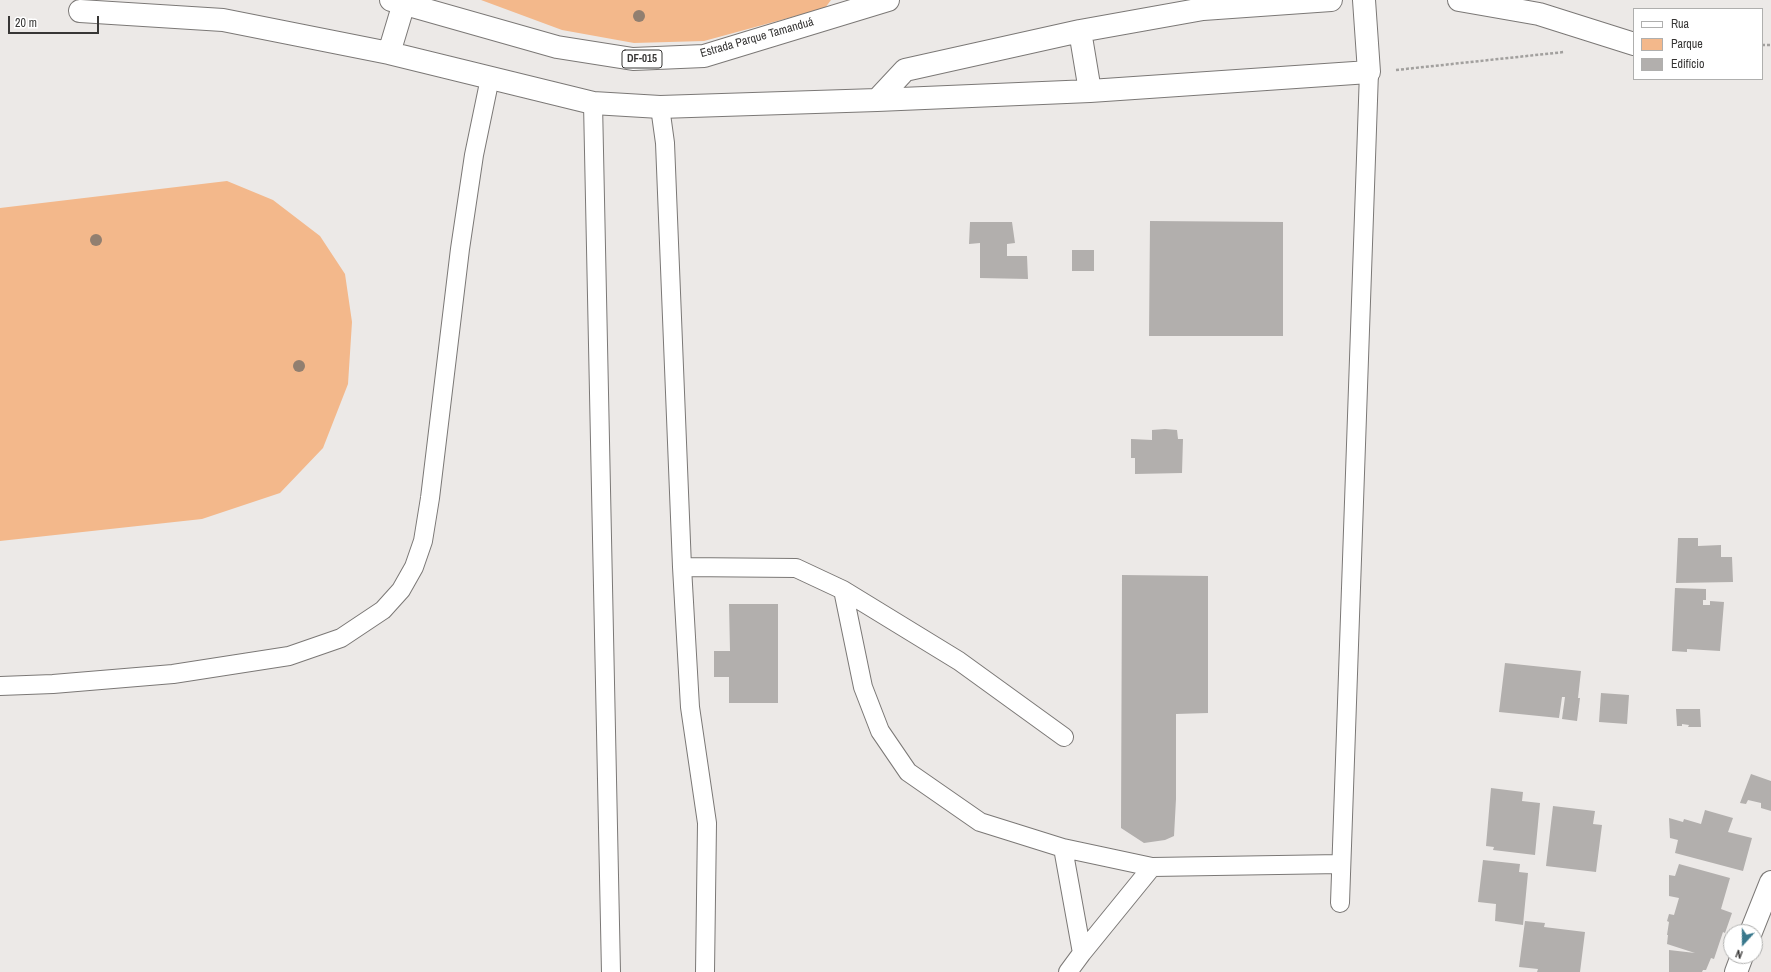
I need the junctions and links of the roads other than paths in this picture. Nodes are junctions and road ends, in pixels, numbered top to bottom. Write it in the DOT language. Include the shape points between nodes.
graph roads {
  1 [pos="888,0"];
  2 [pos="1331,0"];
  3 [pos="1364,0"];
  4 [pos="1459,0"];
  5 [pos="397,2"];
  6 [pos="442,8"];
  7 [pos="841,8"];
  8 [pos="80,11"];
  9 [pos="1080,31"];
  10 [pos="1633,44"];
  11 [pos="389,53"];
  12 [pos="1369,72"];
  13 [pos="490,78"];
  14 [pos="1090,90"];
  15 [pos="877,100"];
  16 [pos="594,103"];
  17 [pos="660,107"];
  18 [pos="682,567"];
  19 [pos="843,590"];
  20 [pos="0,686"];
  21 [pos="1064,738"];
  22 [pos="1063,848"];
  23 [pos="1341,864"];
  24 [pos="1152,867"];
  25 [pos="1771,882"];
  26 [pos="1340,903"];
  27 [pos="1755,924"];
  28 [pos="1082,953"];
  29 [pos="611,972"];
  30 [pos="705,972"];
  31 [pos="1068,972"];
  1 -- 7 [label="street, Estrada Parque Tamanduá / DF-015"];
  2 -- 9 [label="street" via="1203,9"];
  3 -- 12 [label="street"];
  4 -- 10 [label="street" via="1540,14"];
  5 -- 6 [label="street, Estrada Parque Tamanduá / DF-015"];
  5 -- 11 [label="street"];
  6 -- 7 [label="street, Estrada Parque Tamanduá / DF-015" via="557,47 633,59 704,56"];
  8 -- 11 [label="street" via="223,20"];
  9 -- 14 [label="street"];
  9 -- 15 [label="street" via="905,70"];
  11 -- 13 [label="street"];
  12 -- 14 [label="street"];
  12 -- 23 [label="lane"];
  13 -- 16 [label="street"];
  13 -- 20 [label="lane" via="474,154 460,249 423,541 414,567 401,590 383,610 341,638 289,656 174,674"];
  14 -- 15 [label="street"];
  15 -- 17 [label="street"];
  16 -- 17 [label="street"];
  16 -- 29 [label="lane"];
  17 -- 18 [label="lane" via="665,142"];
  18 -- 19 [label="lane" via="796,568"];
  18 -- 30 [label="lane" via="690,707 707,823"];
  19 -- 21 [label="lane" via="959,661"];
  19 -- 22 [label="lane" via="862,687 880,731 908,772 980,822"];
  22 -- 24 [label="lane"];
  22 -- 28 [label="lane"];
  23 -- 24 [label="lane"];
  23 -- 26 [label="lane"];
  24 -- 28 [label="lane"];
  25 -- 27 [label="street"];
  28 -- 31 [label="lane"];
}
